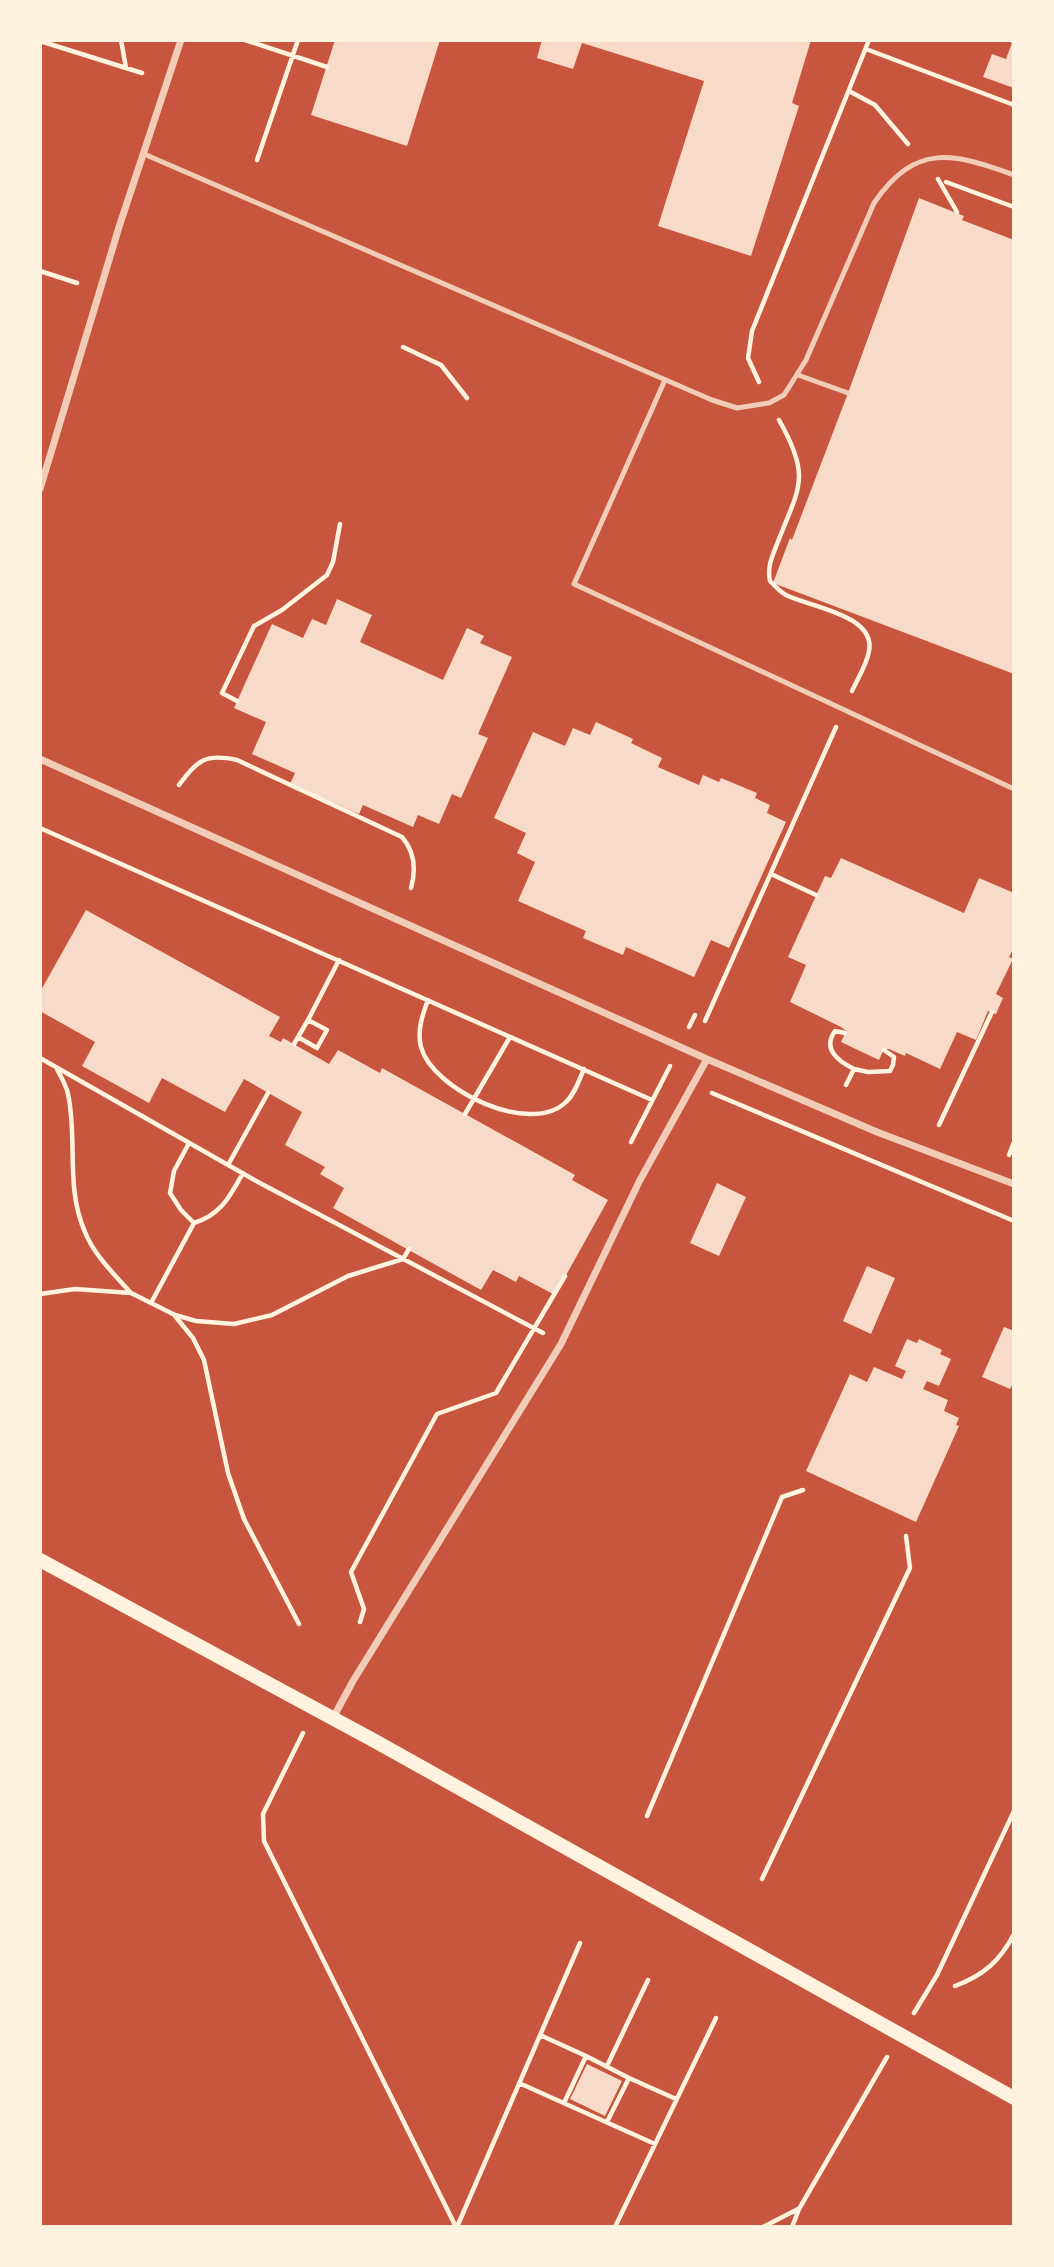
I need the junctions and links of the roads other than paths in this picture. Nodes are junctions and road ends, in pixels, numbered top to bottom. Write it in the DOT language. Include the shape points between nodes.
graph roads {
  1 [pos="181,40"];
  2 [pos="144,154"];
  3 [pos="1014,176"];
  4 [pos="798,376"];
  5 [pos="665,380"];
  6 [pos="848,393"];
  7 [pos="40,489"];
  8 [pos="40,759"];
  9 [pos="1014,789"];
  10 [pos="707,1059"];
  11 [pos="1014,1184"];
  12 [pos="40,1560"];
  13 [pos="333,1718"];
  14 [pos="1014,2098"];
  1 -- 2 [label="street"];
  2 -- 5 [label="lane"];
  2 -- 7 [label="street"];
  3 -- 4 [label="lane" via="950,157 925,160 889,181 874,203"];
  4 -- 5 [label="lane" via="784,396 737,408"];
  4 -- 6 [label="lane"];
  5 -- 9 [label="lane" via="574,584"];
  8 -- 10 [label="street"];
  10 -- 11 [label="street" via="877,1132"];
  10 -- 13 [label="street" via="640,1180 561,1343"];
  12 -- 13 [label="main road"];
  13 -- 14 [label="main road"];
}
